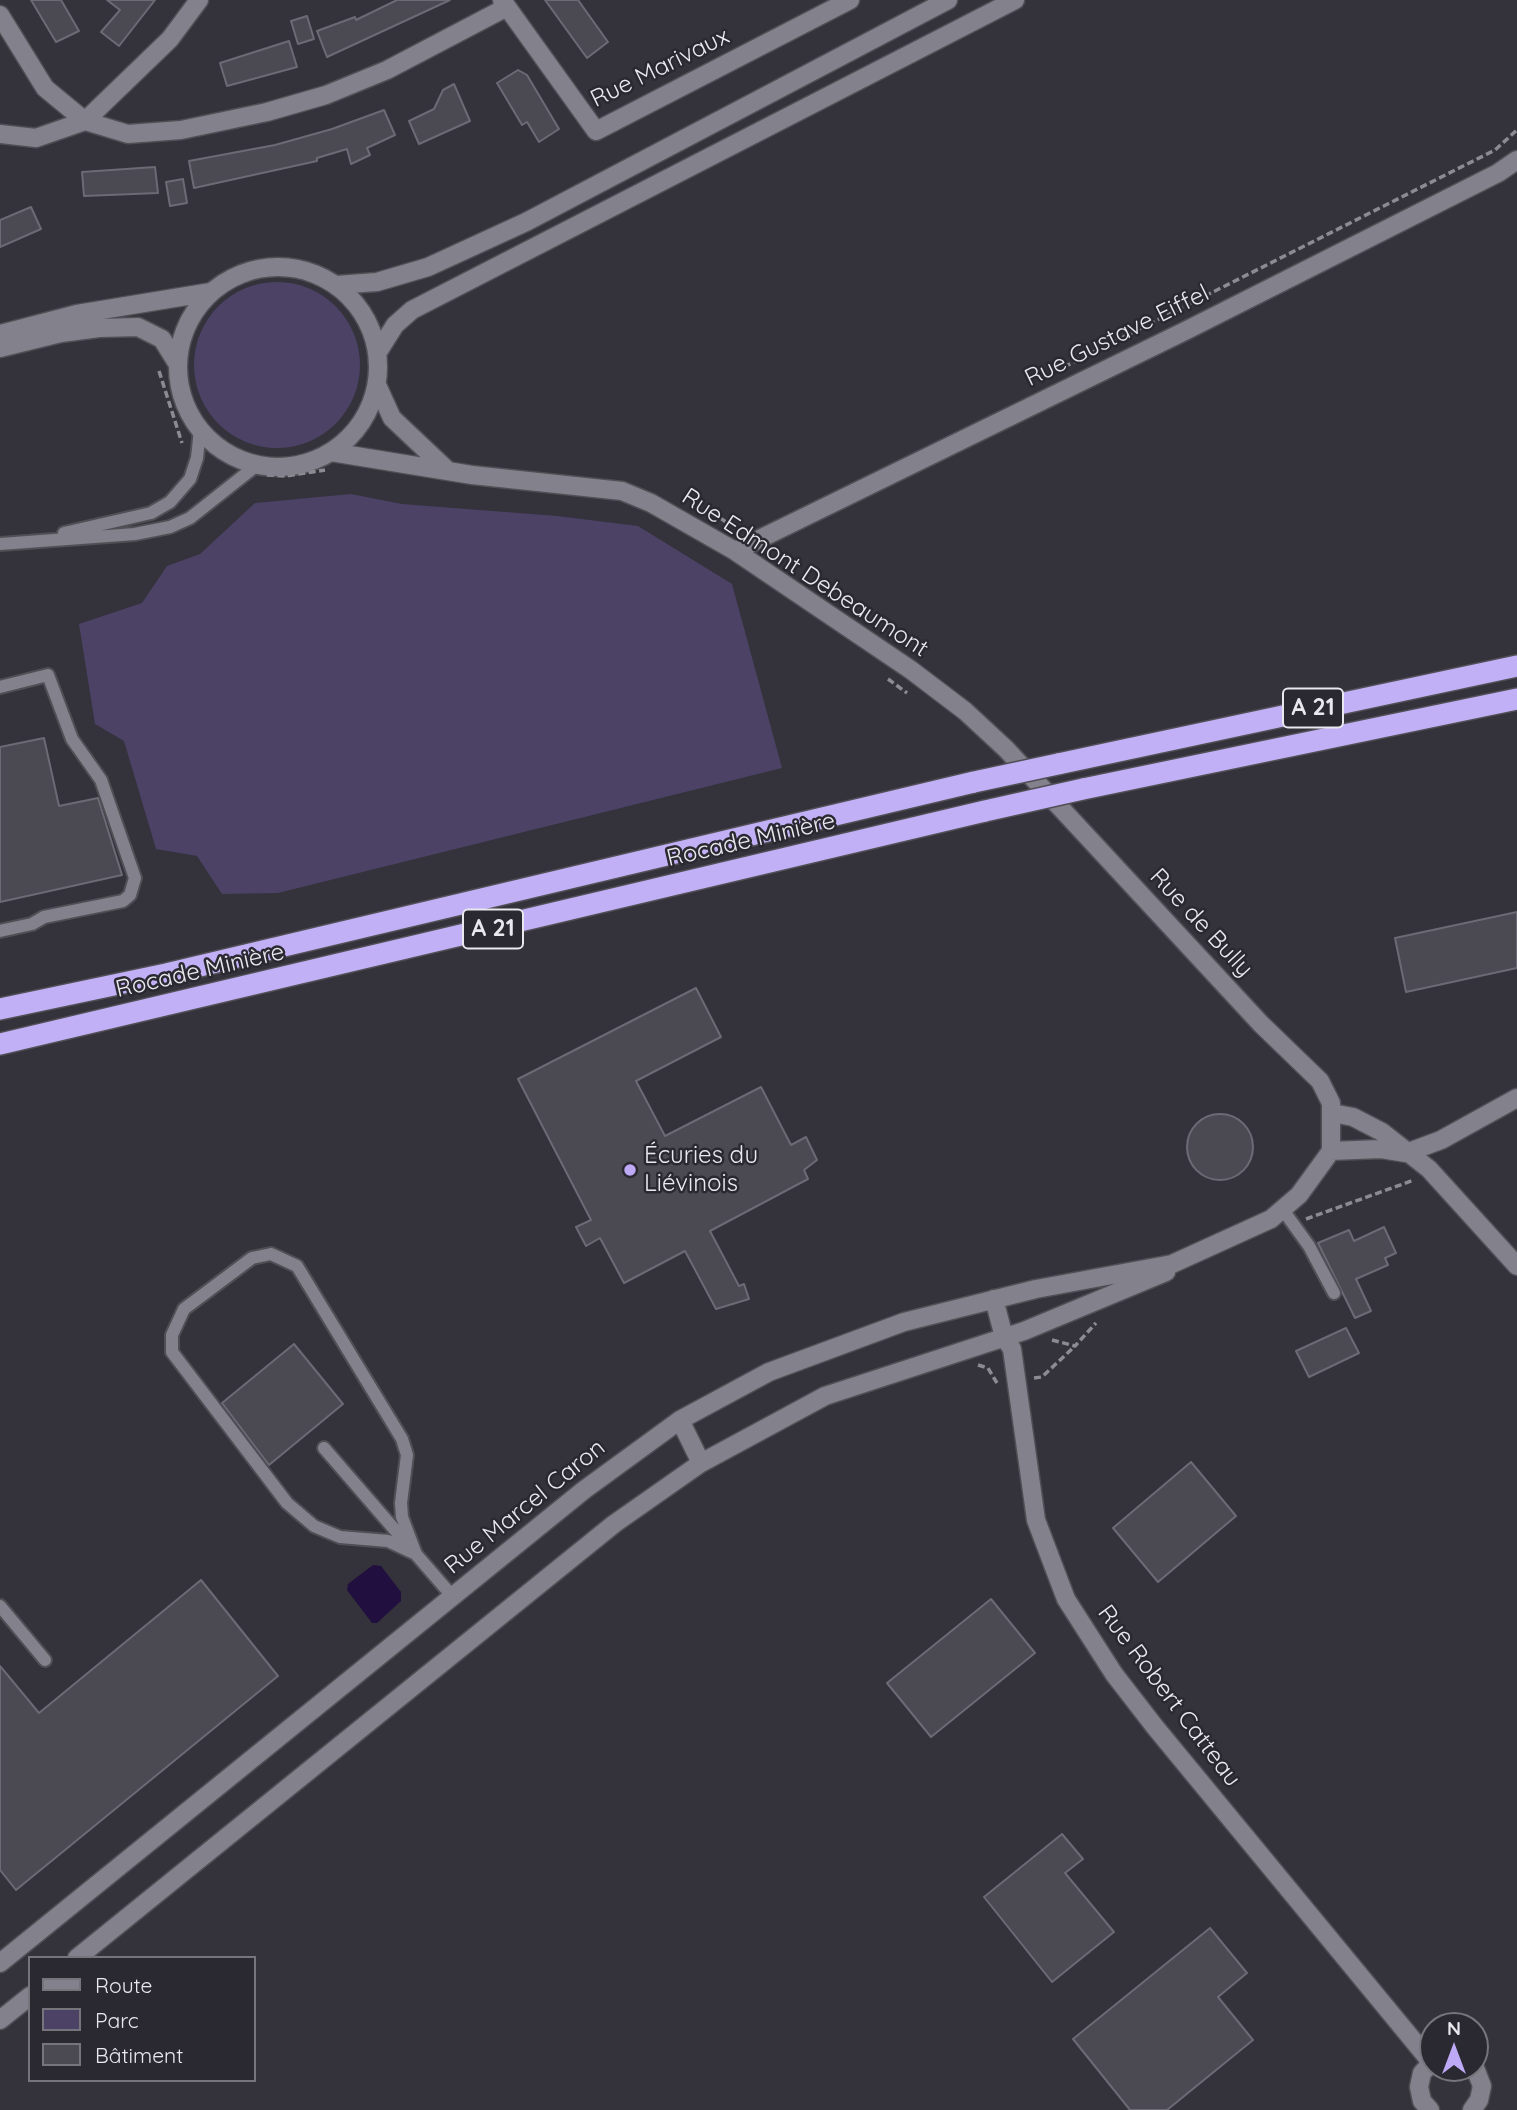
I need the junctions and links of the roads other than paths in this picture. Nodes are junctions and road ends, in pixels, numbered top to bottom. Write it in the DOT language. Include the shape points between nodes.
graph roads {
  1 [pos="200,0"];
  2 [pos="850,0"];
  3 [pos="947,0"];
  4 [pos="1015,0"];
  5 [pos="505,3"];
  6 [pos="0,15"];
  7 [pos="85,121"];
  8 [pos="0,134"];
  9 [pos="1517,160"];
  10 [pos="337,285"];
  11 [pos="211,292"];
  12 [pos="0,334"];
  13 [pos="0,348"];
  14 [pos="378,352"];
  15 [pos="177,363"];
  16 [pos="377,385"];
  17 [pos="200,430"];
  18 [pos="331,461"];
  19 [pos="446,469"];
  20 [pos="261,470"];
  21 [pos="27,541"];
  22 [pos="0,544"];
  23 [pos="735,551"];
  24 [pos="1517,666"];
  25 [pos="0,687"];
  26 [pos="1517,699"];
  27 [pos="965,710"];
  28 [pos="0,931"];
  29 [pos="0,1010"];
  30 [pos="0,1044"];
  31 [pos="1517,1098"];
  32 [pos="1332,1113"];
  33 [pos="1331,1151"];
  34 [pos="1406,1153"];
  35 [pos="1283,1210"];
  36 [pos="1172,1264"];
  37 [pos="1517,1266"];
  38 [pos="1334,1293"];
  39 [pos="994,1299"];
  40 [pos="1004,1336"];
  41 [pos="680,1420"];
  42 [pos="324,1448"];
  43 [pos="701,1463"];
  44 [pos="416,1554"];
  45 [pos="453,1597"];
  46 [pos="0,1606"];
  47 [pos="45,1660"];
  48 [pos="79,1956"];
  49 [pos="0,1963"];
  50 [pos="28,1998"];
  51 [pos="0,2020"];
  52 [pos="1419,2046"];
  53 [pos="1420,2082"];
  54 [pos="1480,2082"];
  55 [pos="1430,2110"];
  56 [pos="1472,2110"];
  1 -- 7 [label="street" via="170,39"];
  2 -- 5 [label="street, Rue Marivaux" via="596,131"];
  3 -- 10 [label="street" via="526,222 428,267 377,282"];
  4 -- 14 [label="street" via="423,304 396,325"];
  5 -- 7 [label="street" via="387,70 267,112 181,130 128,134"];
  6 -- 7 [label="street" via="45,88"];
  7 -- 8 [label="street" via="36,138"];
  9 -- 23 [label="street, Rue Gustave Eiffel" via="1221,312"];
  10 -- 11 [label="street" via="313,272 259,268 234,276"];
  10 -- 14 [label="street" via="363,315"];
  11 -- 12 [label="street" via="77,314"];
  11 -- 15 [label="street" via="182,337"];
  13 -- 15 [label="street" via="61,333 138,327 162,340"];
  14 -- 16 [label="street"];
  15 -- 17 [label="street" via="187,410"];
  16 -- 18 [label="street" via="361,423"];
  16 -- 19 [label="street" via="392,418"];
  17 -- 20 [label="street" via="236,458"];
  17 -- 21 [label="lane" via="190,479 170,502 151,513"];
  18 -- 19 [label="street, Rue Edmont Debeaumont"];
  18 -- 20 [label="street"];
  19 -- 23 [label="street, Rue Edmont Debeaumont" via="622,491"];
  20 -- 21 [label="lane" via="191,518 170,527 135,534"];
  21 -- 22 [label="lane"];
  23 -- 27 [label="street, Rue Edmont Debeaumont"];
  24 -- 29 [label="highway, Rocade Minière / A 21, bridge" via="974,782"];
  25 -- 28 [label="lane" via="48,675 72,738 101,780 135,877 130,895 123,901"];
  26 -- 30 [label="highway, Rocade Minière / A 21, bridge" via="985,811"];
  27 -- 32 [label="street, Rue de Bully" via="1320,1081"];
  31 -- 34 [label="street" via="1441,1140"];
  32 -- 33 [label="street"];
  32 -- 34 [label="street" via="1353,1117 1382,1132"];
  33 -- 34 [label="street"];
  33 -- 35 [label="street, Rue Marcel Caron"];
  34 -- 37 [label="street" via="1429,1168"];
  35 -- 36 [label="street, Rue Marcel Caron" via="1240,1235"];
  35 -- 38 [label="lane" via="1309,1245"];
  36 -- 39 [label="street, Rue Marcel Caron"];
  36 -- 40 [label="street, Rue Marcel Caron" via="1165,1273"];
  39 -- 40 [label="street, Rue Robert Catteau"];
  39 -- 41 [label="street, Rue Marcel Caron" via="904,1322 794,1362"];
  40 -- 43 [label="street, Rue Marcel Caron" via="825,1396"];
  40 -- 52 [label="street, Rue Robert Catteau" via="1012,1349 1036,1520 1066,1599 1155,1727"];
  41 -- 43 [label="street"];
  41 -- 45 [label="street, Rue Marcel Caron" via="623,1460"];
  42 -- 44 [label="lane"];
  43 -- 48 [label="street, Rue Marcel Caron" via="614,1524"];
  44 -- 44 [label="lane" via="388,1541 340,1537 314,1526 287,1503 172,1352 174,1328 184,1309 252,1258 271,1254 297,1266 402,1439 407,1455 402,1510"];
  44 -- 45 [label="lane"];
  45 -- 49 [label="street, Rue Marcel Caron"];
  46 -- 47 [label="lane"];
  50 -- 51 [label="street"];
  53 -- 55 [label="street" via="1422,2101"];
  54 -- 56 [label="street" via="1479,2101"];
}
